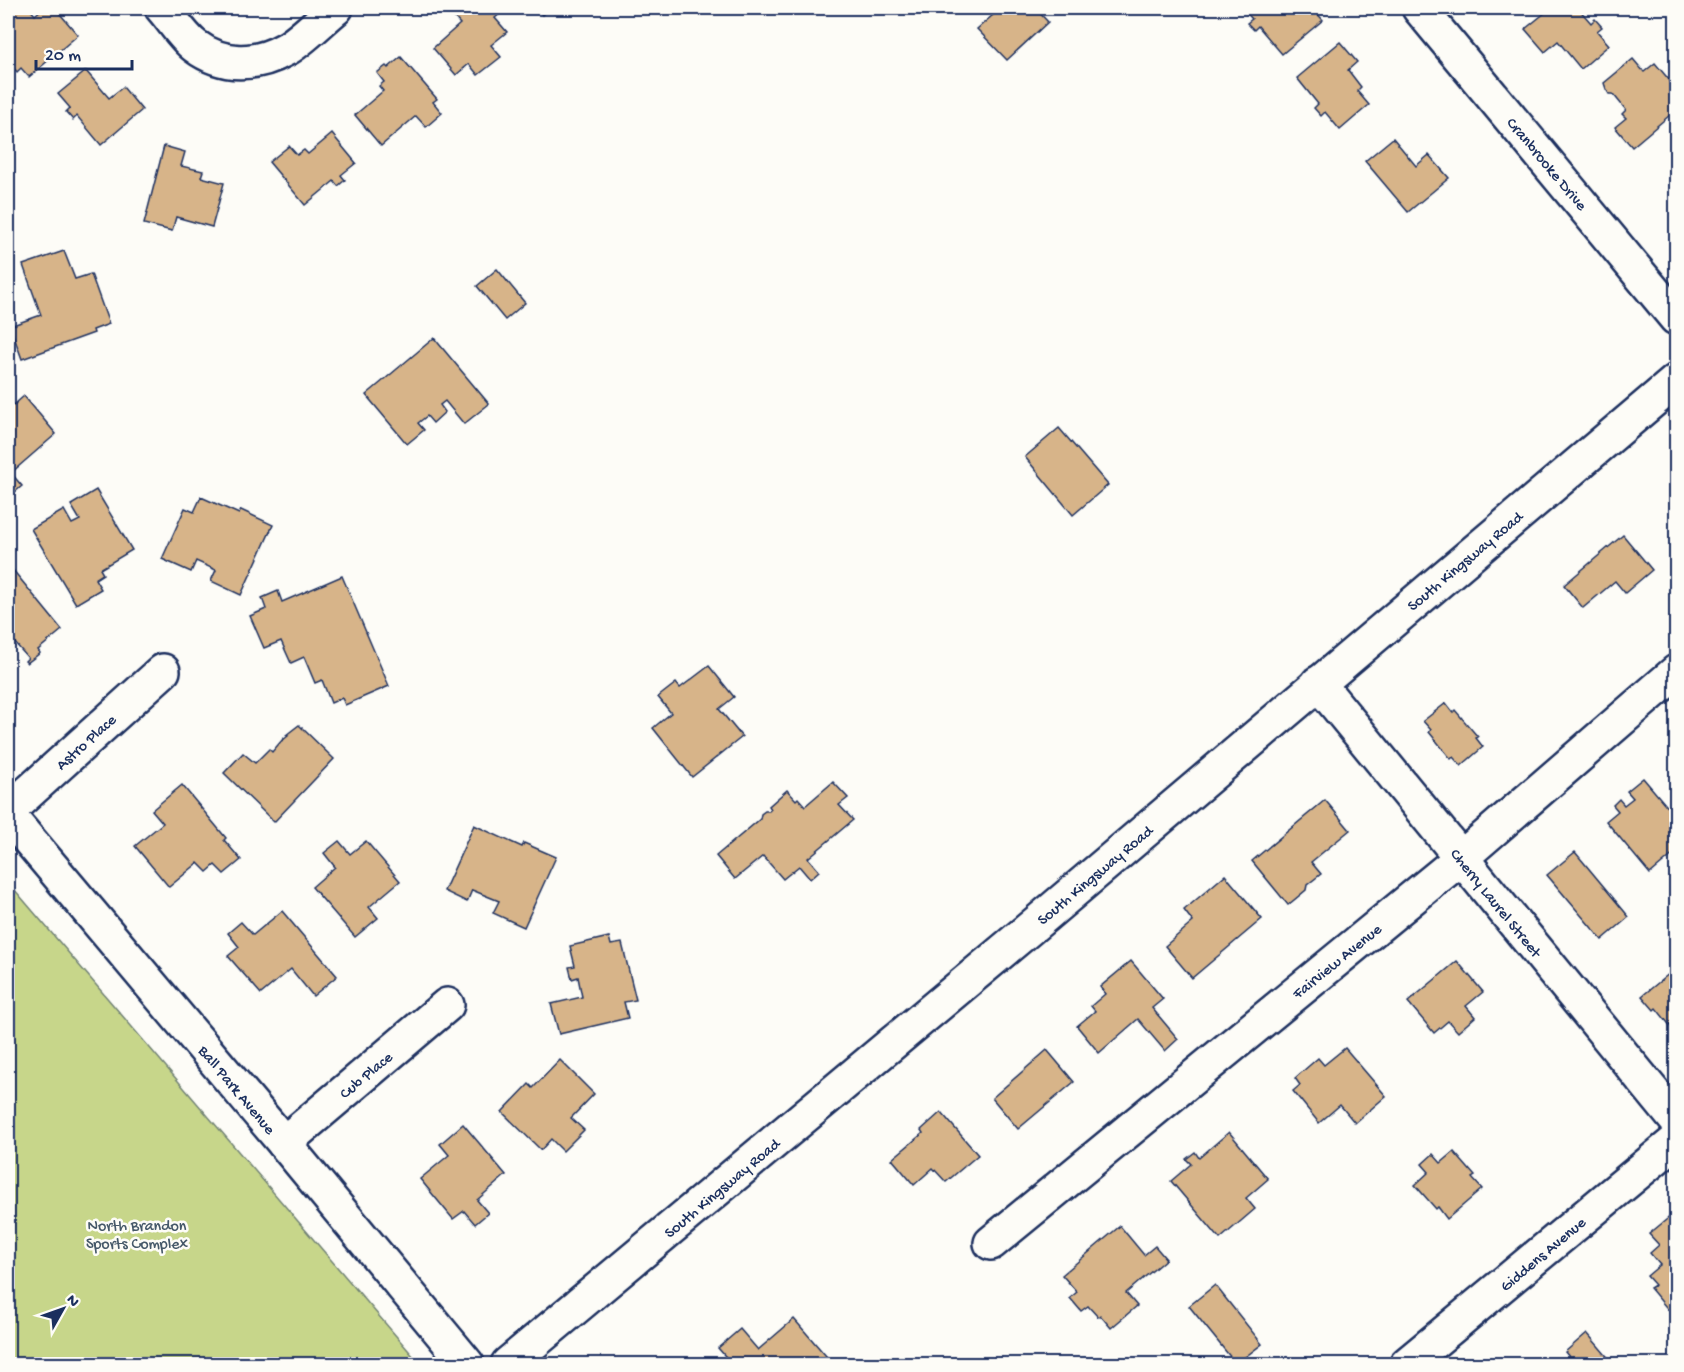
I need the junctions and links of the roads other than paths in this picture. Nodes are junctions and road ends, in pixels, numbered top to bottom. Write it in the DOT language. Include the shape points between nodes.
graph roads {
  1 [pos="162,8"];
  2 [pos="336,8"];
  3 [pos="1419,8"];
  4 [pos="1677,318"];
  5 [pos="1677,381"];
  6 [pos="164,671"];
  7 [pos="1677,672"];
  8 [pos="1318,683"];
  9 [pos="8,813"];
  10 [pos="1461,858"];
  11 [pos="447,1005"];
  12 [pos="1677,1120"];
  13 [pos="1677,1141"];
  14 [pos="284,1143"];
  15 [pos="991,1243"];
  16 [pos="467,1365"];
  17 [pos="508,1365"];
  18 [pos="1407,1365"];
  1 -- 2 [label="street" via="194,45 218,59 242,63 288,48"];
  3 -- 4 [label="street, Cranbrooke Drive"];
  5 -- 8 [label="street, South Kingsway Road"];
  6 -- 9 [label="street, Astro Place"];
  7 -- 10 [label="street, Fairview Avenue"];
  8 -- 10 [label="street, Cherry Laurel Street"];
  8 -- 17 [label="street, South Kingsway Road"];
  9 -- 14 [label="street, Ball Park Avenue"];
  10 -- 12 [label="street, Cherry Laurel Street"];
  10 -- 15 [label="street, Fairview Avenue"];
  11 -- 14 [label="street, Cub Place"];
  13 -- 18 [label="street, Giddens Avenue"];
  14 -- 16 [label="street, Ball Park Avenue"];
}
